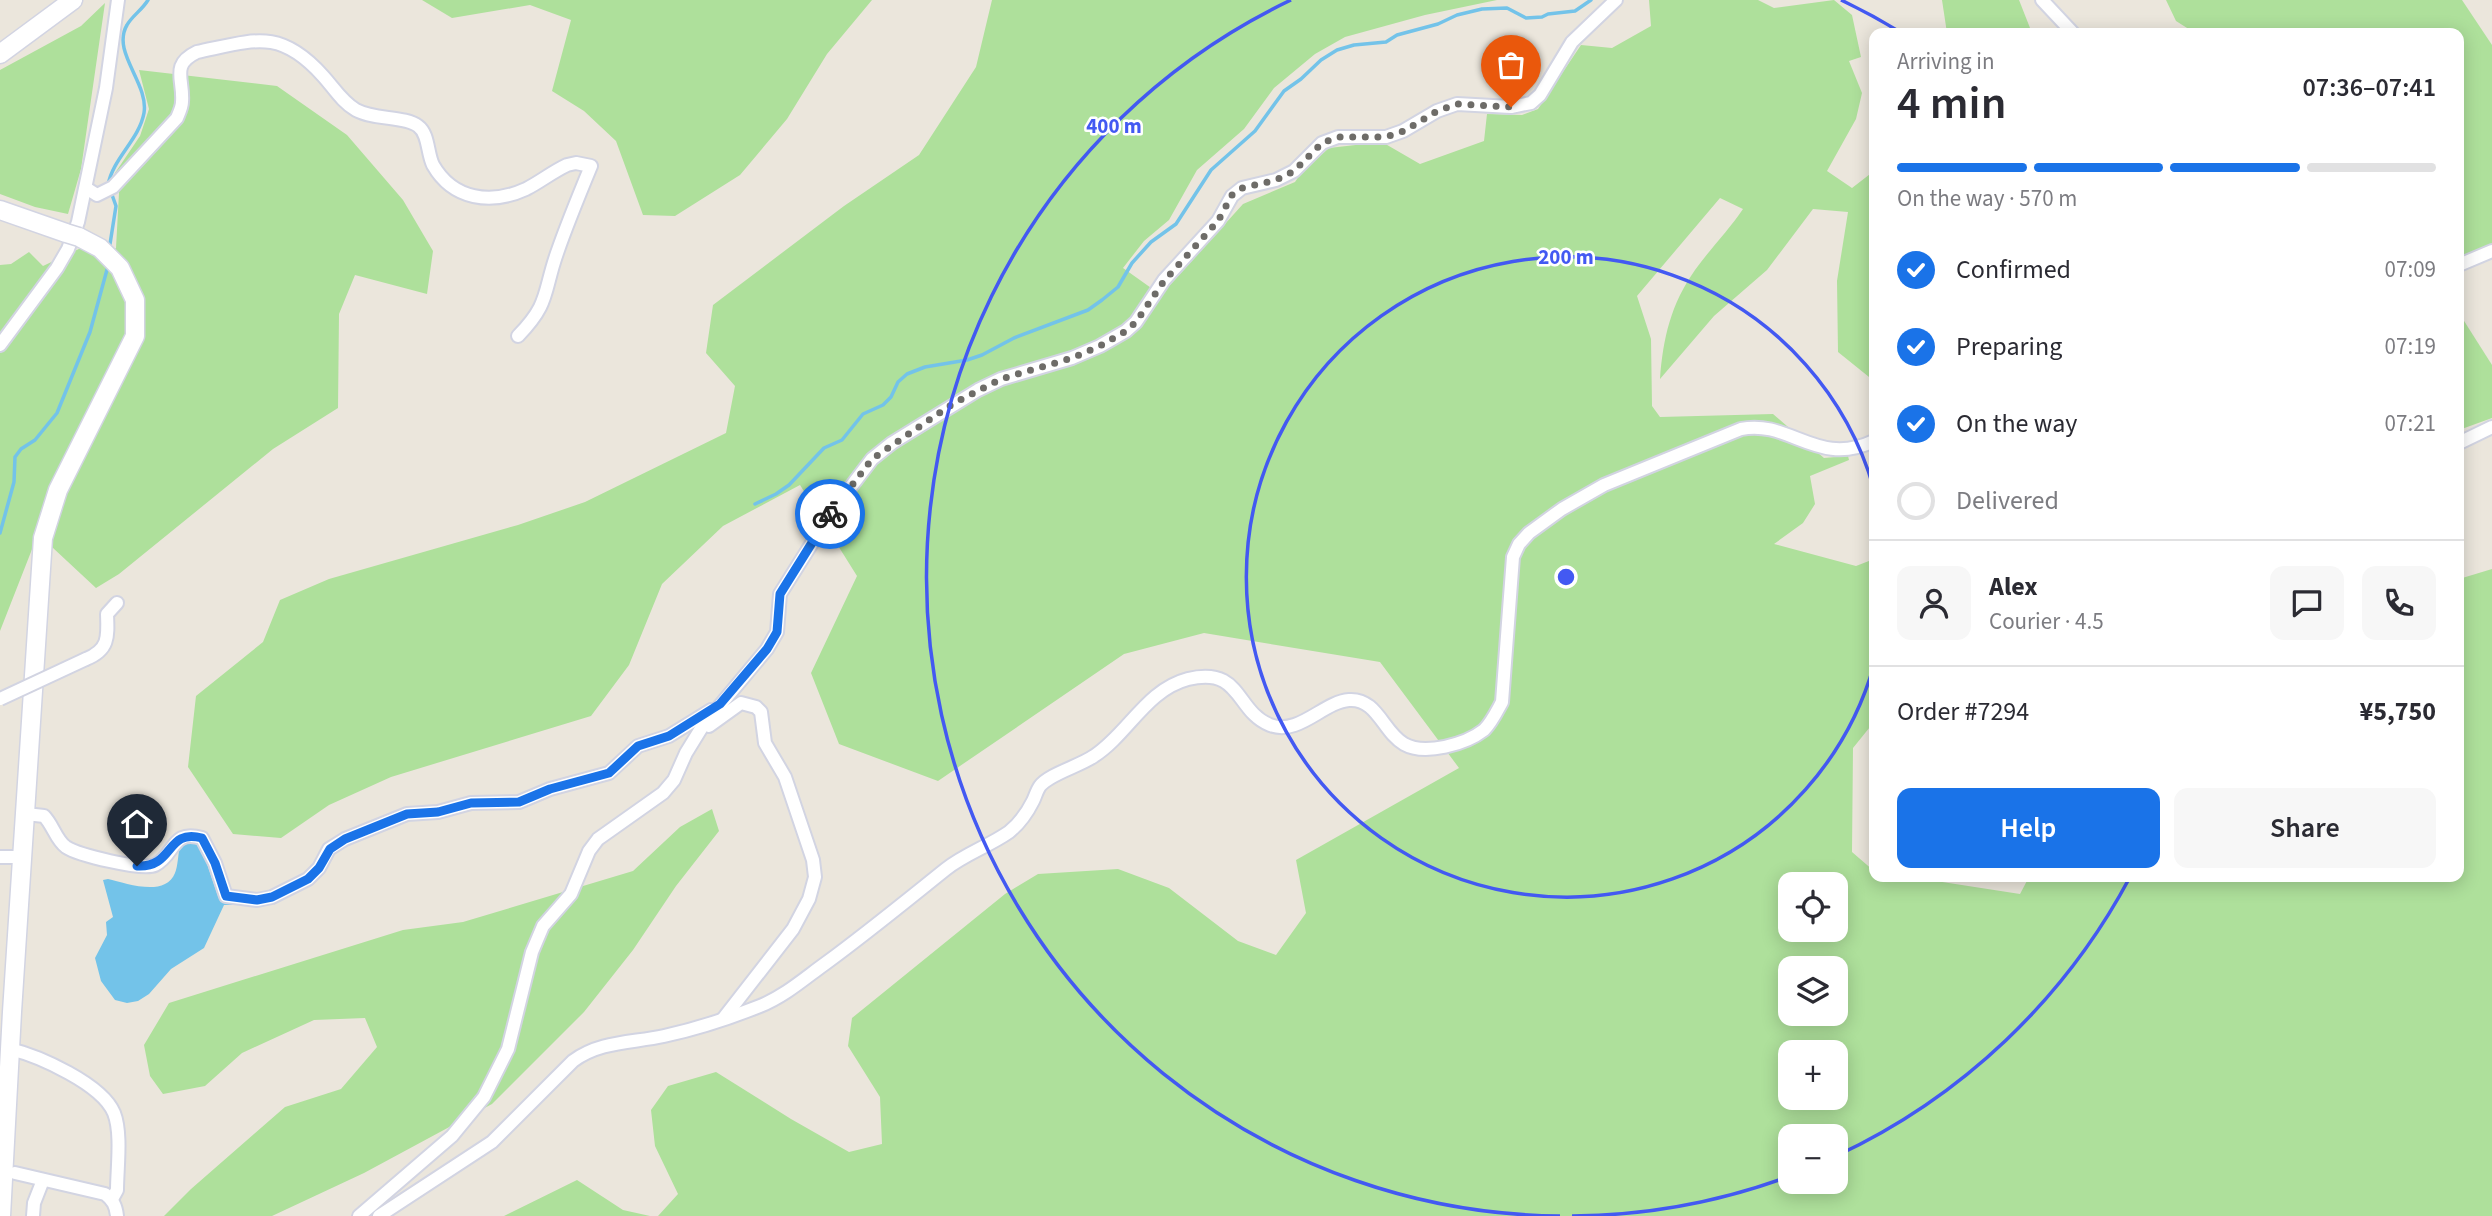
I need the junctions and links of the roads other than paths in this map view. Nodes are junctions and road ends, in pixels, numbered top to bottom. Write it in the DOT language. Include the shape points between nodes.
graph roads {
  1 [pos="73,0"];
  2 [pos="118,0"];
  3 [pos="1616,0"];
  4 [pos="2042,0"];
  5 [pos="2068,28"];
  6 [pos="0,54"];
  7 [pos="86,188"];
  8 [pos="0,210"];
  9 [pos="2492,251"];
  10 [pos="2464,263"];
  11 [pos="518,336"];
  12 [pos="0,345"];
  13 [pos="2492,427"];
  14 [pos="2464,441"];
  15 [pos="1869,443"];
  16 [pos="117,603"];
  17 [pos="0,699"];
  18 [pos="720,704"];
  19 [pos="702,727"];
  20 [pos="26,814"];
  21 [pos="0,857"];
  22 [pos="23,858"];
  23 [pos="722,1019"];
  24 [pos="9,1049"];
  25 [pos="15,1173"];
  26 [pos="43,1180"];
  27 [pos="111,1199"];
  28 [pos="1,1216"];
  29 [pos="33,1216"];
  30 [pos="117,1216"];
  31 [pos="359,1216"];
  32 [pos="379,1216"];
  1 -- 6 [label="street"];
  2 -- 7 [label="street"];
  3 -- 18 [label="street" via="1572,42 1531,103 1511,107 1457,104 1386,137 1338,137 1322,143 1294,171 1232,195 1218,221 1126,331 1072,358 978,390 892,443 872,459 831,513 780,594 777,632"];
  4 -- 5 [label="street"];
  7 -- 11 [label="street" via="97,194 109,190 177,118 182,104 179,73 190,55 261,41 286,45 360,113 418,126 441,177 470,197 513,194 567,165 591,166 556,255 546,299"];
  7 -- 12 [label="street" via="68,249"];
  8 -- 20 [label="street" via="100,248 120,268 135,300 135,336 58,490 43,538"];
  9 -- 10 [label="street"];
  13 -- 14 [label="street"];
  15 -- 23 [label="street" via="1838,450 1764,428 1741,429 1604,485 1540,525 1519,544 1513,558 1502,702 1484,729 1463,740 1429,749 1413,748 1401,743 1370,706 1351,700 1303,721 1274,726 1256,715 1233,687 1219,678 1180,682 1155,696 1096,755 1040,786 1028,810 1007,833 948,867 776,999"];
  16 -- 17 [label="street, bridge" via="107,614 108,627 99,654"];
  18 -- 19 [label="street"];
  18 -- 20 [label="street" via="669,736 638,746 609,773 519,802 471,803 407,814 345,839 330,849 308,879 257,900 226,896 202,838 185,836 157,864 137,866 63,846 44,816"];
  19 -- 23 [label="street" via="712,726 741,703 761,712 765,743 785,776 815,877 793,929"];
  19 -- 31 [label="street" via="663,793 589,850 571,894 543,926 508,1049 484,1097 453,1136"];
  20 -- 22 [label="street"];
  21 -- 22 [label="street"];
  22 -- 24 [label="street"];
  23 -- 32 [label="street" via="585,1052 492,1142"];
  24 -- 27 [label="street" via="34,1055 86,1084 110,1104 118,1126 117,1190"];
  24 -- 28 [label="street"];
  25 -- 26 [label="street"];
  26 -- 27 [label="street"];
  26 -- 29 [label="street"];
  27 -- 30 [label="street"];
}
